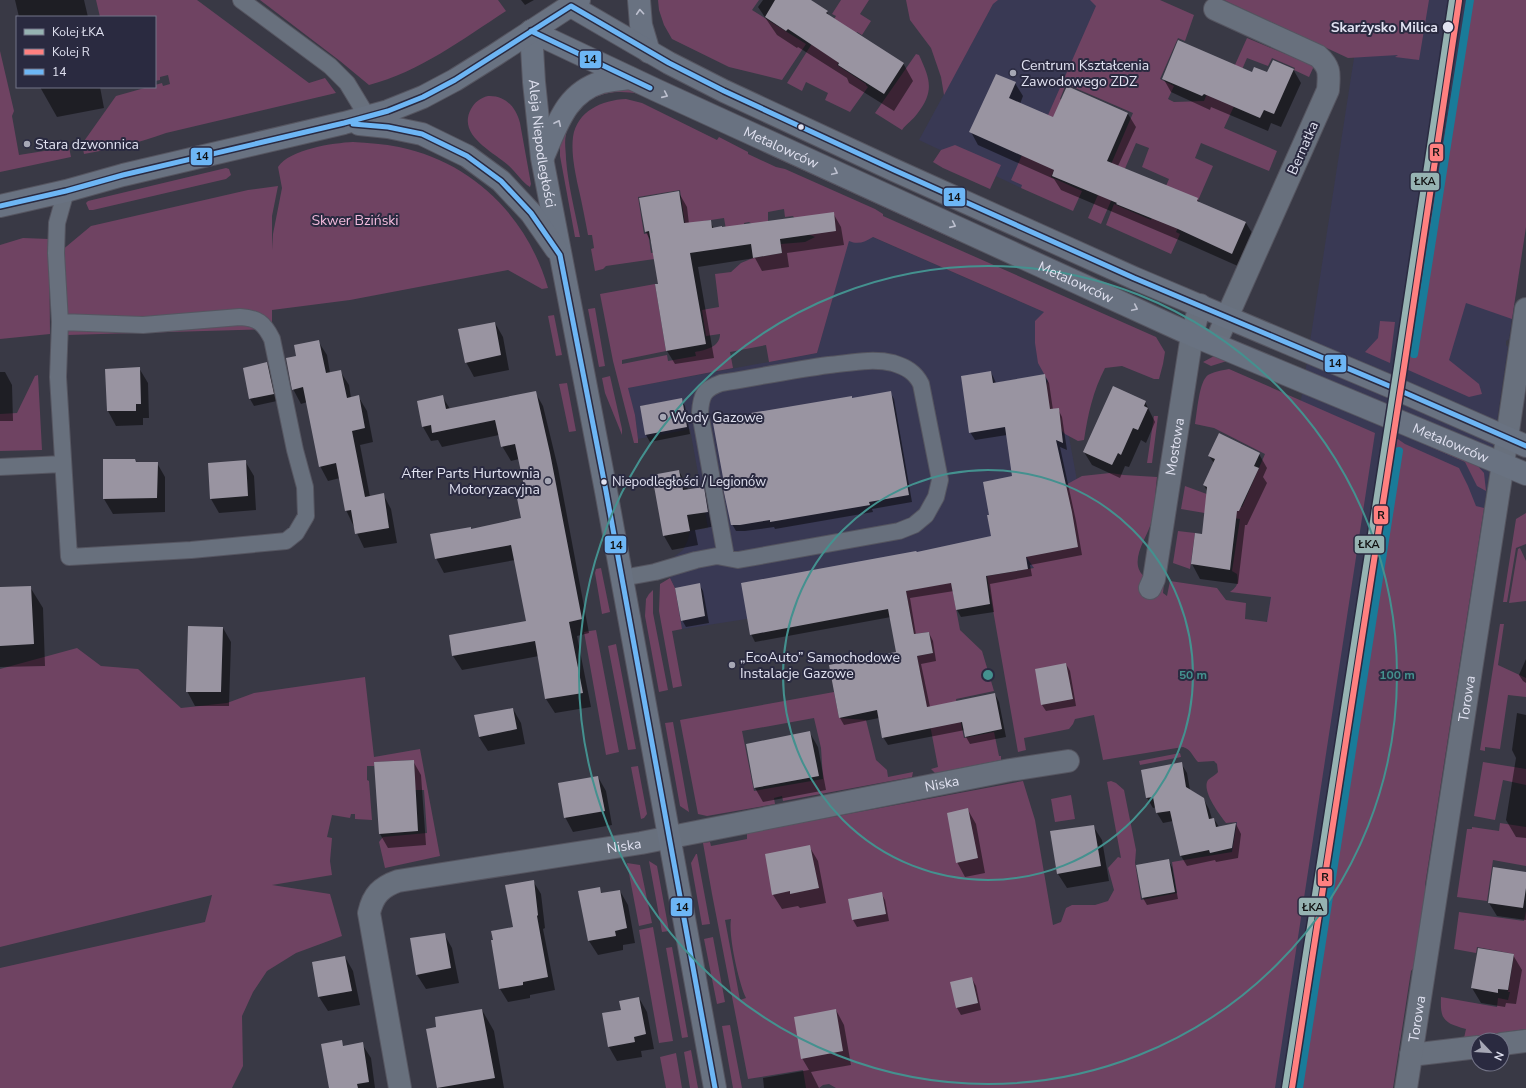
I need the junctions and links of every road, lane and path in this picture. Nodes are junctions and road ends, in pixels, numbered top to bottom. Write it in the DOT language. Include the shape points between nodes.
graph roads {
  1 [pos="241,0"];
  2 [pos="639,0"];
  3 [pos="575,3"];
  4 [pos="1215,9"];
  5 [pos="531,31"];
  6 [pos="649,52"];
  7 [pos="630,78"];
  8 [pos="367,116"];
  9 [pos="344,123"];
  10 [pos="542,158"];
  11 [pos="66,191"];
  12 [pos="0,206"];
  13 [pos="560,255"];
  14 [pos="1200,305"];
  15 [pos="1526,308"];
  16 [pos="1227,317"];
  17 [pos="60,322"];
  18 [pos="1192,335"];
  19 [pos="1215,344"];
  20 [pos="1517,442"];
  21 [pos="63,464"];
  22 [pos="1503,464"];
  23 [pos="0,467"];
  24 [pos="1526,474"];
  25 [pos="726,557"];
  26 [pos="622,578"];
  27 [pos="1150,588"];
  28 [pos="1068,761"];
  29 [pos="669,837"];
  30 [pos="1526,1041"];
  31 [pos="1510,1043"];
  32 [pos="1470,1048"];
  33 [pos="1411,1055"];
  34 [pos="400,1088"];
  35 [pos="715,1088"];
  36 [pos="1406,1088"];
  1 -- 8 [label="lane" via="330,66 347,83"];
  6 -- 2 [label="street, one-way" via="641,25"];
  3 -- 5 [label="street"];
  3 -- 6 [label="street, Metalowców"];
  4 -- 16 [label="street, Bernatka" via="1318,56 1327,64 1329,77 1328,90"];
  5 -- 7 [label="street, Metalowców"];
  5 -- 8 [label="street" via="455,80 423,97 388,111"];
  5 -- 10 [label="street, Aleja Niepodległości"];
  6 -- 14 [label="street, Metalowców" via="724,91 894,170 1127,275"];
  10 -- 7 [label="street, one-way" via="567,106 580,92 602,82"];
  7 -- 18 [label="street, Metalowców, one-way"];
  8 -- 9 [label="street"];
  9 -- 11 [label="street" via="131,173"];
  9 -- 13 [label="street, Aleja Niepodległości" via="388,127 422,134 467,156 506,186 531,213"];
  10 -- 13 [label="street, Aleja Niepodległości"];
  11 -- 12 [label="street"];
  11 -- 17 [label="lane" via="57,223"];
  13 -- 26 [label="street, Aleja Niepodległości"];
  14 -- 16 [label="street, Metalowców"];
  14 -- 18 [label="street, Mostowa"];
  15 -- 20 [label="street, Torowa"];
  16 -- 19 [label="street, Bernatka"];
  16 -- 20 [label="street, Metalowców"];
  17 -- 21 [label="lane" via="58,377"];
  17 -- 21 [label="lane" via="143,325 240,317 258,320 268,330 272,339 304,487 306,516 296,533 286,541 69,557"];
  18 -- 19 [label="street, Metalowców"];
  18 -- 27 [label="street, Mostowa" via="1155,575"];
  19 -- 22 [label="street, Metalowców"];
  20 -- 22 [label="street, Torowa"];
  21 -- 23 [label="lane"];
  22 -- 24 [label="street, Metalowców"];
  22 -- 33 [label="street, Torowa"];
  25 -- 25 [label="lane" via="700,413 701,400 710,387 766,375 866,360 891,363 916,375 921,384 940,480 936,497 926,514 914,525 899,531 738,560"];
  25 -- 26 [label="lane" via="696,560 668,569"];
  26 -- 29 [label="street, Aleja Niepodległości"];
  28 -- 29 [label="street, Niska" via="1010,770"];
  29 -- 34 [label="street, Niska" via="386,885 371,902 370,913"];
  29 -- 35 [label="street, Aleja Niepodległości"];
  30 -- 31 [label="street"];
  32 -- 33 [label="street"];
  33 -- 36 [label="street, Torowa"];
}
